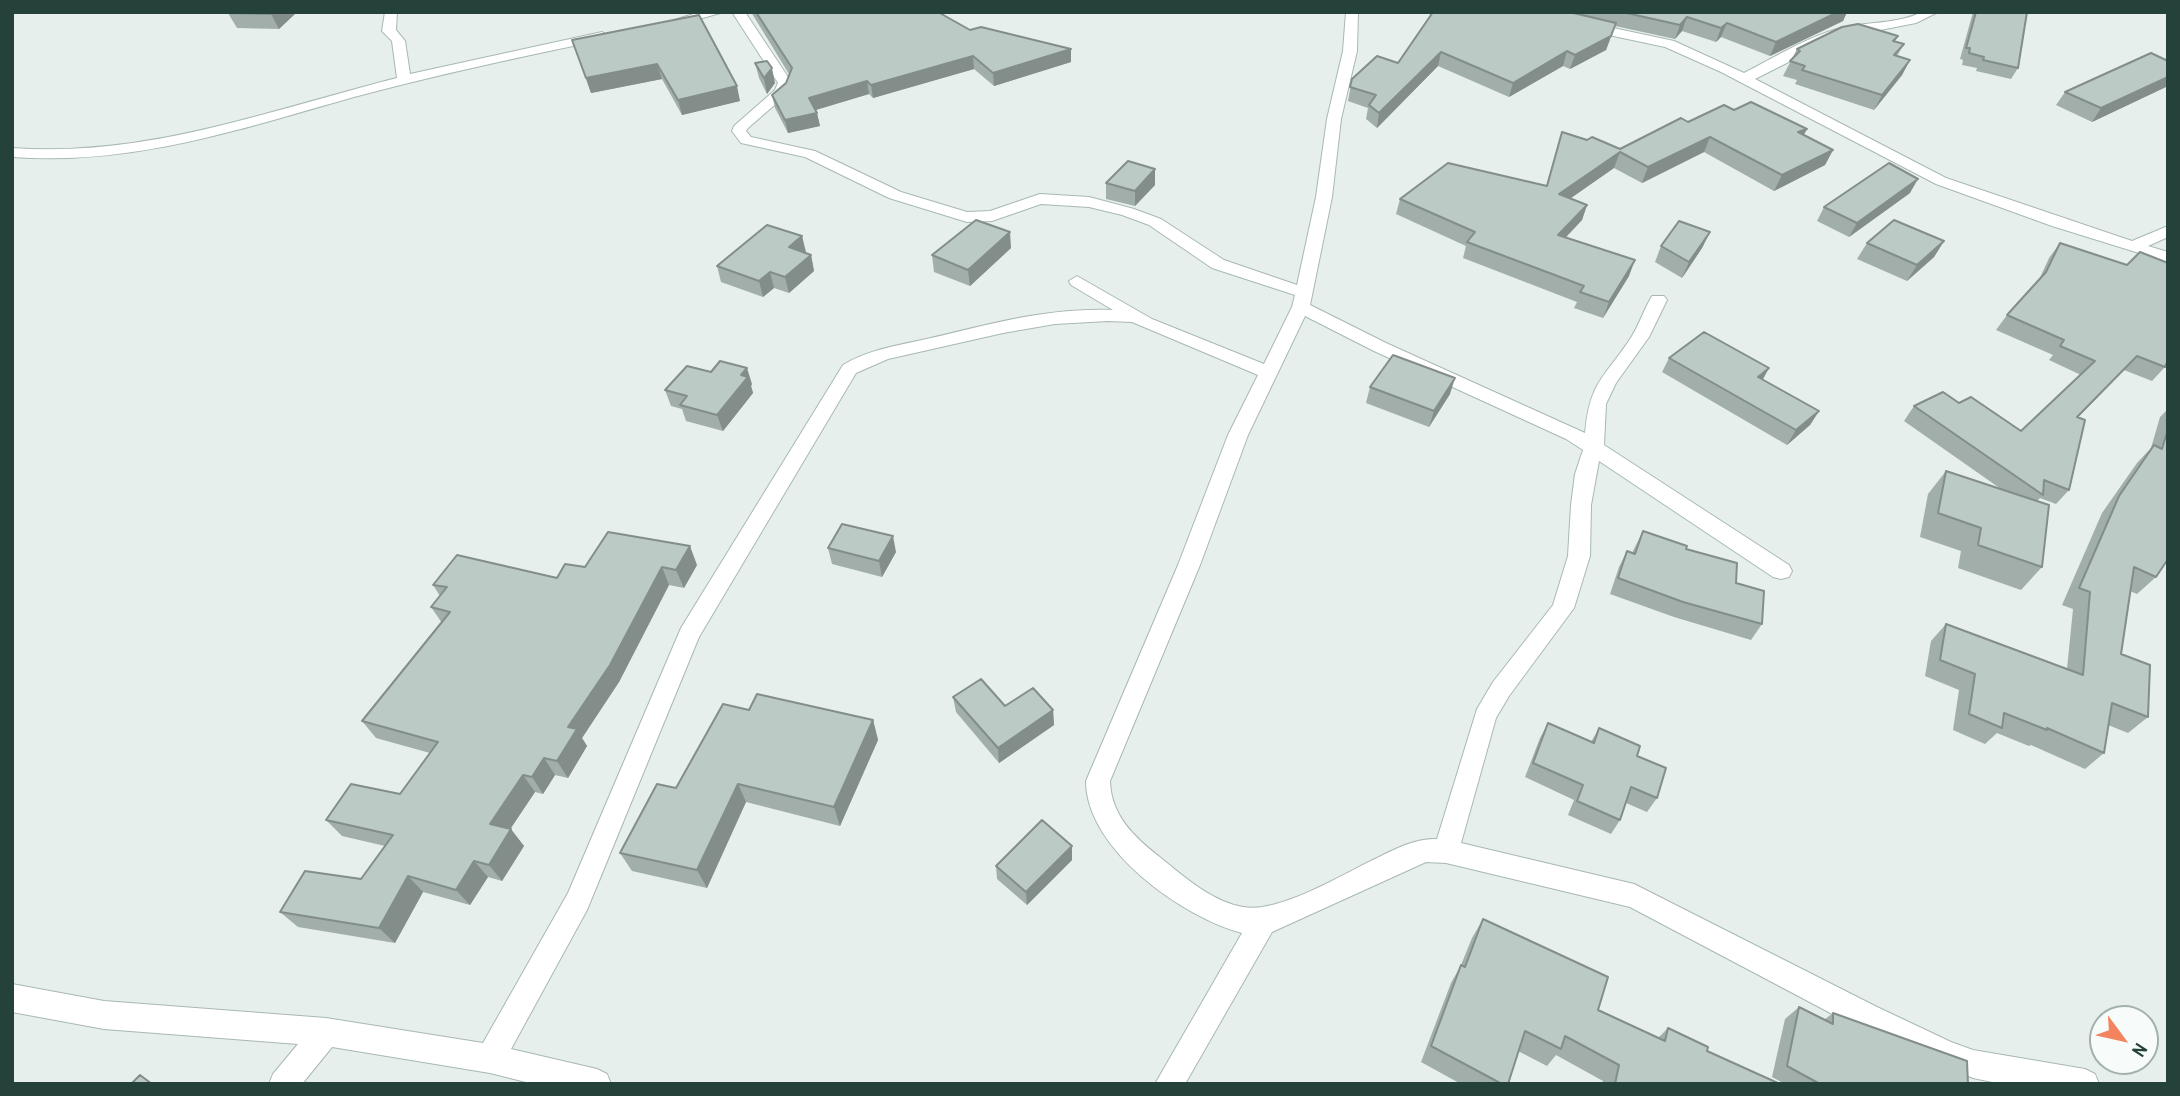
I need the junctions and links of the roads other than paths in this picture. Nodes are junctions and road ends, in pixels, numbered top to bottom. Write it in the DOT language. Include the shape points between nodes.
graph roads {
  1 [pos="391,12"];
  2 [pos="718,12"];
  3 [pos="738,12"];
  4 [pos="1352,12"];
  5 [pos="1932,12"];
  6 [pos="1568,22"];
  7 [pos="655,26"];
  8 [pos="618,33"];
  9 [pos="404,79"];
  10 [pos="1744,79"];
  11 [pos="12,152"];
  12 [pos="35,155"];
  13 [pos="12,158"];
  14 [pos="2168,231"];
  15 [pos="2134,246"];
  16 [pos="2168,257"];
  17 [pos="1077,281"];
  18 [pos="1303,300"];
  19 [pos="1658,300"];
  20 [pos="1134,317"];
  21 [pos="1268,372"];
  22 [pos="1594,445"];
  23 [pos="1781,570"];
  24 [pos="1446,851"];
  25 [pos="1263,922"];
  26 [pos="12,998"];
  27 [pos="326,1032"];
  28 [pos="490,1059"];
  29 [pos="1974,1074"];
  30 [pos="283,1084"];
  31 [pos="597,1084"];
  32 [pos="1169,1084"];
  33 [pos="2085,1084"];
  1 -- 9 [label="street" via="389,31 403,46"];
  2 -- 7 [label="street"];
  3 -- 18 [label="street" via="785,82 741,127 746,140 810,154 895,195 967,217 992,216 1040,199 1089,202 1128,212 1155,222 1218,264"];
  4 -- 18 [label="street" via="1350,51"];
  5 -- 10 [label="street" via="1823,38"];
  6 -- 10 [label="street" via="1669,44"];
  8 -- 9 [label="street"];
  9 -- 12 [label="street" via="155,144 92,154"];
  10 -- 15 [label="street" via="1941,181"];
  11 -- 12 [label="street"];
  12 -- 13 [label="street"];
  14 -- 15 [label="street"];
  15 -- 16 [label="street"];
  17 -- 20 [label="street"];
  18 -- 21 [label="street"];
  18 -- 22 [label="street" via="1380,347"];
  19 -- 22 [label="street" via="1640,337 1601,392"];
  20 -- 21 [label="street"];
  20 -- 28 [label="street" via="1054,317 864,361 849,369 689,634 578,901"];
  21 -- 25 [label="street" via="1103,766 1098,789 1104,815 1119,838 1162,876 1215,911"];
  22 -- 23 [label="street"];
  22 -- 24 [label="street" via="1585,474 1579,556 1563,608 1500,689 1485,716"];
  24 -- 25 [label="street" via="1426,850 1406,857"];
  24 -- 29 [label="street" via="1634,896"];
  25 -- 32 [label="street"];
  26 -- 27 [label="street" via="104,1015"];
  27 -- 28 [label="street"];
  27 -- 30 [label="street"];
  28 -- 31 [label="street"];
  29 -- 33 [label="street"];
}
